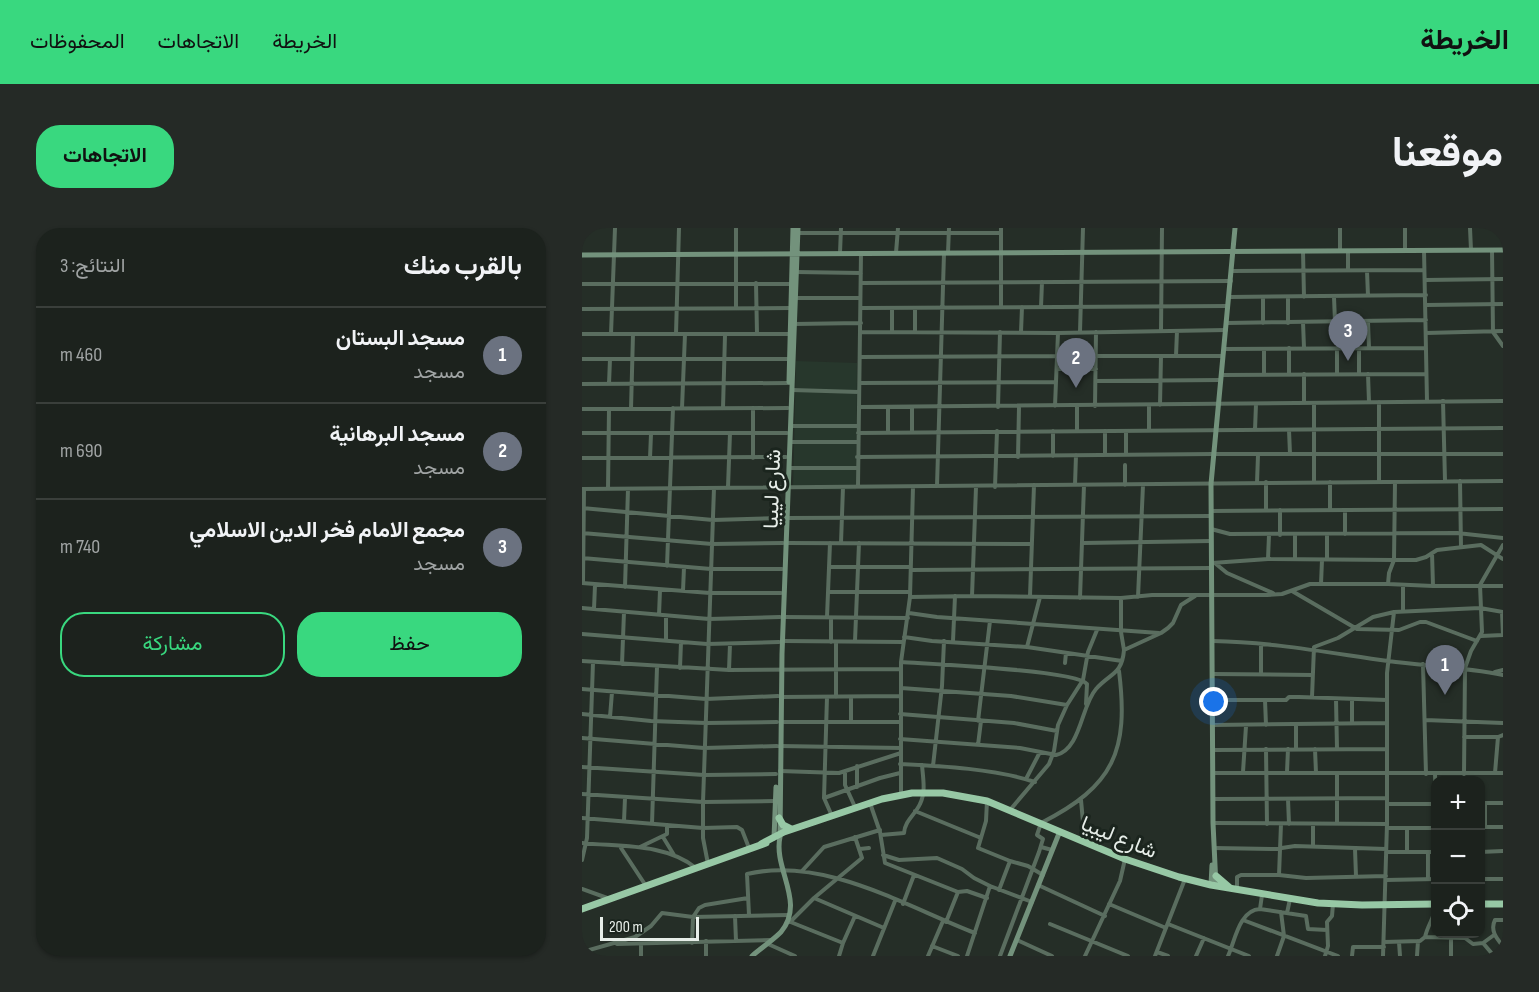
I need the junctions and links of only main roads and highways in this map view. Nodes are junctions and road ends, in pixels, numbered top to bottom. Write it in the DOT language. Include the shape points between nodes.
graph roads {
  1 [pos="779,818"];
  2 [pos="800,827"];
  3 [pos="791,829"];
  4 [pos="777,838"];
  5 [pos="1197,882"];
  6 [pos="1233,889"];
  7 [pos="1431,904"];
  8 [pos="1485,904"];
  9 [pos="1503,904"];
  10 [pos="582,909"];
  1 -- 3 [label="highway"];
  2 -- 3 [label="highway, شارع ليبيا"];
  2 -- 4 [label="highway, شارع ليبيا"];
  2 -- 5 [label="highway, شارع ليبيا" via="901,795 958,795 987,801 1125,859"];
  3 -- 4 [label="highway, شارع ليبيا"];
  4 -- 10 [label="highway, شارع ليبيا"];
  5 -- 6 [label="highway, شارع ليبيا"];
  5 -- 6 [label="highway" via="1214,876"];
  6 -- 7 [label="highway, شارع ليبيا" via="1333,904"];
  8 -- 9 [label="highway"];
}
